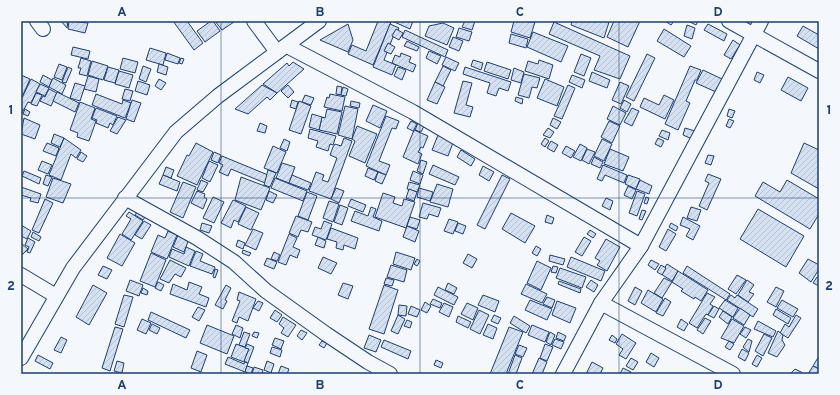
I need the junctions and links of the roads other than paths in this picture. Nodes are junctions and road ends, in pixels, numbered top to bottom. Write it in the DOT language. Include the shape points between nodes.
graph roads {
  1 [pos="254,21"];
  2 [pos="319,21"];
  3 [pos="729,21"];
  4 [pos="761,21"];
  5 [pos="754,36"];
  6 [pos="282,49"];
  7 [pos="819,71"];
  8 [pos="125,198"];
  9 [pos="641,246"];
  10 [pos="21,275"];
  11 [pos="56,296"];
  12 [pos="601,303"];
  13 [pos="21,358"];
  14 [pos="390,374"];
  15 [pos="563,374"];
  16 [pos="733,374"];
  1 -- 6 [label="street"];
  2 -- 6 [label="street"];
  3 -- 5 [label="street"];
  4 -- 5 [label="street"];
  5 -- 7 [label="street"];
  5 -- 9 [label="street"];
  6 -- 8 [label="street" via="218,96 176,132"];
  6 -- 9 [label="street" via="413,112"];
  8 -- 11 [label="street" via="73,268"];
  8 -- 14 [label="street" via="234,262 272,296 344,346"];
  9 -- 12 [label="street"];
  10 -- 11 [label="street"];
  11 -- 13 [label="street"];
  12 -- 15 [label="street"];
  12 -- 16 [label="street"];
}
